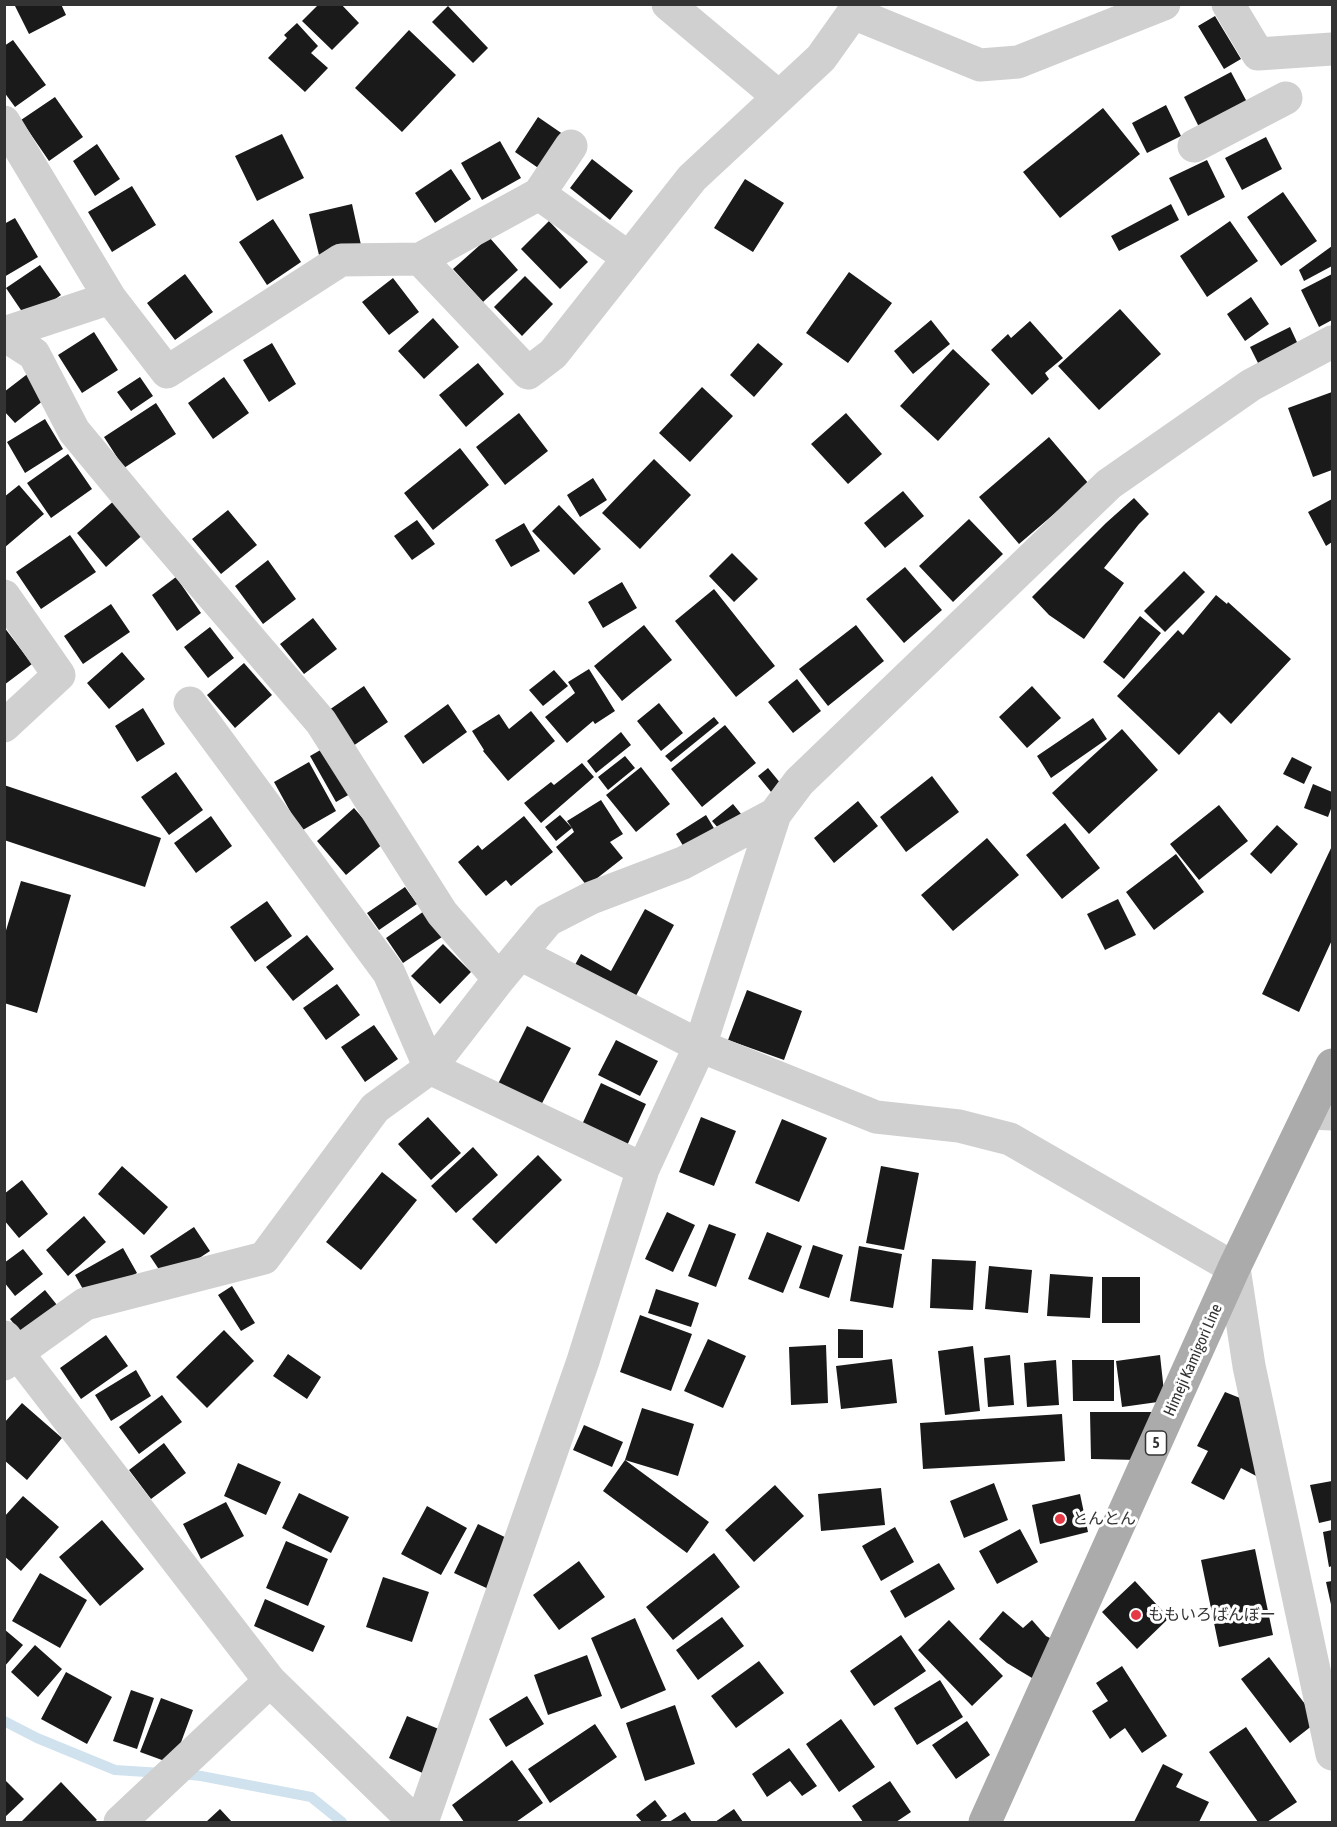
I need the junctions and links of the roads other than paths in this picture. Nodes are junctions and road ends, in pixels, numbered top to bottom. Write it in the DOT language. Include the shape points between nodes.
graph roads {
  1 [pos="668,4"];
  2 [pos="1164,4"];
  3 [pos="1228,4"];
  4 [pos="1332,49"];
  5 [pos="779,97"];
  6 [pos="1286,98"];
  7 [pos="4,122"];
  8 [pos="571,146"];
  9 [pos="1194,146"];
  10 [pos="539,194"];
  11 [pos="629,258"];
  12 [pos="420,259"];
  13 [pos="110,298"];
  14 [pos="4,334"];
  15 [pos="1332,342"];
  16 [pos="4,596"];
  17 [pos="190,703"];
  18 [pos="4,726"];
  19 [pos="775,814"];
  20 [pos="520,954"];
  21 [pos="499,979"];
  22 [pos="700,1046"];
  23 [pos="1332,1065"];
  24 [pos="430,1068"];
  25 [pos="1321,1113"];
  26 [pos="644,1169"];
  27 [pos="1234,1268"];
  28 [pos="9,1351"];
  29 [pos="270,1681"];
  30 [pos="1332,1754"];
  31 [pos="120,1822"];
  32 [pos="415,1822"];
  33 [pos="422,1822"];
  34 [pos="985,1822"];
  1 -- 5 [label="street"];
  2 -- 5 [label="street" via="1018,62 980,65 853,13 821,58"];
  3 -- 4 [label="street" via="1258,54"];
  5 -- 11 [label="street" via="692,178"];
  6 -- 9 [label="street"];
  7 -- 13 [label="street"];
  8 -- 10 [label="street"];
  10 -- 11 [label="street"];
  10 -- 12 [label="street"];
  11 -- 12 [label="street" via="553,354 528,373"];
  12 -- 13 [label="street" via="341,260 167,372"];
  13 -- 14 [label="street"];
  14 -- 21 [label="street" via="34,354 74,431 321,722 442,914"];
  15 -- 19 [label="street" via="1251,386 1109,484 799,782"];
  16 -- 18 [label="street" via="59,675"];
  17 -- 24 [label="street" via="389,973"];
  19 -- 20 [label="street" via="683,864 591,898 548,920"];
  19 -- 22 [label="street"];
  20 -- 21 [label="street"];
  20 -- 22 [label="street"];
  21 -- 24 [label="street"];
  22 -- 26 [label="street"];
  22 -- 27 [label="street" via="876,1117 959,1126 1010,1139"];
  23 -- 25 [label="main road, Himeji Kamigori Line / 5"];
  24 -- 26 [label="street"];
  24 -- 28 [label="street" via="375,1108 264,1258 85,1304"];
  25 -- 27 [label="main road, Himeji Kamigori Line / 5"];
  26 -- 33 [label="street" via="583,1361"];
  27 -- 30 [label="street" via="1249,1366"];
  27 -- 34 [label="main road, Himeji Kamigori Line / 5"];
  28 -- 29 [label="street"];
  29 -- 31 [label="street"];
  29 -- 32 [label="street"];
}
